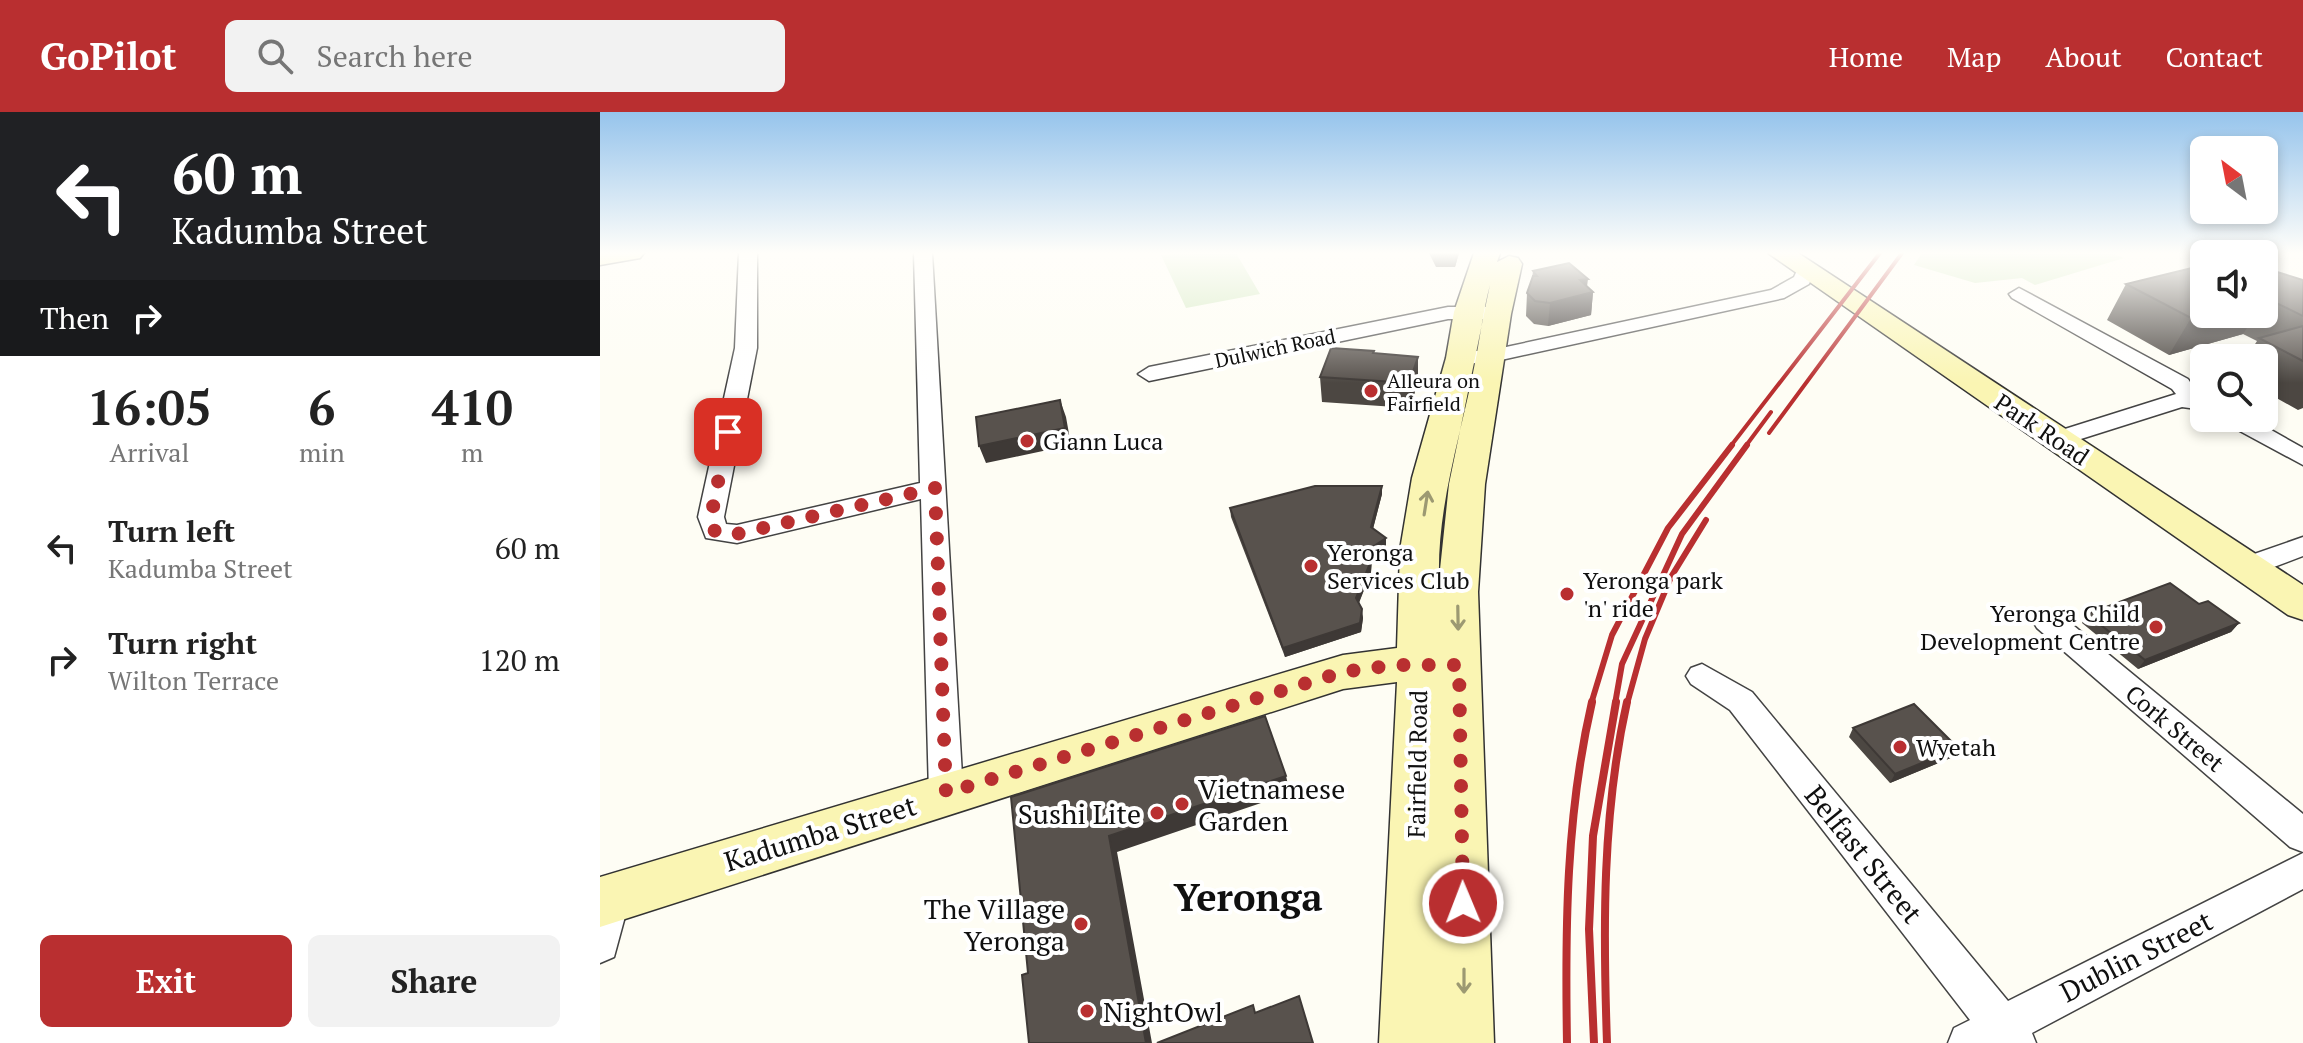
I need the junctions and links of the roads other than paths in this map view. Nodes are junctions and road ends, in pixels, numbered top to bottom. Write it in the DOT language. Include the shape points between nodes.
graph roads {
  1 [pos="747,296"];
  2 [pos="925,296"];
  3 [pos="1483,296"];
  4 [pos="1490,296"];
  5 [pos="1765,296"];
  6 [pos="1845,296"];
  7 [pos="2023,296"];
  8 [pos="1482,313"];
  9 [pos="1476,357"];
  10 [pos="1149,374"];
  11 [pos="2190,394"];
  12 [pos="2190,403"];
  13 [pos="2258,432"];
  14 [pos="2057,439"];
  15 [pos="2303,458"];
  16 [pos="935,488"];
  17 [pos="2303,546"];
  18 [pos="2247,567"];
  19 [pos="2303,605"];
  20 [pos="2047,620"];
  21 [pos="1439,665"];
  22 [pos="1702,676"];
  23 [pos="946,793"];
  24 [pos="2303,836"];
  25 [pos="2303,870"];
  26 [pos="604,915"];
  27 [pos="1995,1037"];
  28 [pos="1409,1043"];
  29 [pos="1464,1043"];
  1 -- 16 [label="street" via="746,348 711,517 715,532 737,534"];
  2 -- 16 [label="street"];
  3 -- 8 [label="main road, Fairfield Road"];
  4 -- 8 [label="main road, Fairfield Road"];
  5 -- 9 [label="street"];
  6 -- 14 [label="main road, Park Road"];
  7 -- 11 [label="street"];
  8 -- 9 [label="main road, Fairfield Road"];
  8 -- 10 [label="street, Dulwich Road" via="1438,315"];
  9 -- 21 [label="main road, Fairfield Road" via="1458,592"];
  12 -- 14 [label="street"];
  13 -- 15 [label="street"];
  14 -- 18 [label="main road, Park Road"];
  16 -- 23 [label="street"];
  17 -- 18 [label="street"];
  18 -- 19 [label="main road, Park Road"];
  20 -- 24 [label="street, Cork Street"];
  21 -- 23 [label="main road, Kadumba Street" via="1343,672"];
  21 -- 28 [label="main road, Fairfield Road"];
  21 -- 29 [label="main road, Fairfield Road, one-way"];
  22 -- 27 [label="street, Belfast Street" via="1741,701"];
  23 -- 26 [label="main road, Kadumba Street"];
  25 -- 27 [label="street, Dublin Street"];
}
